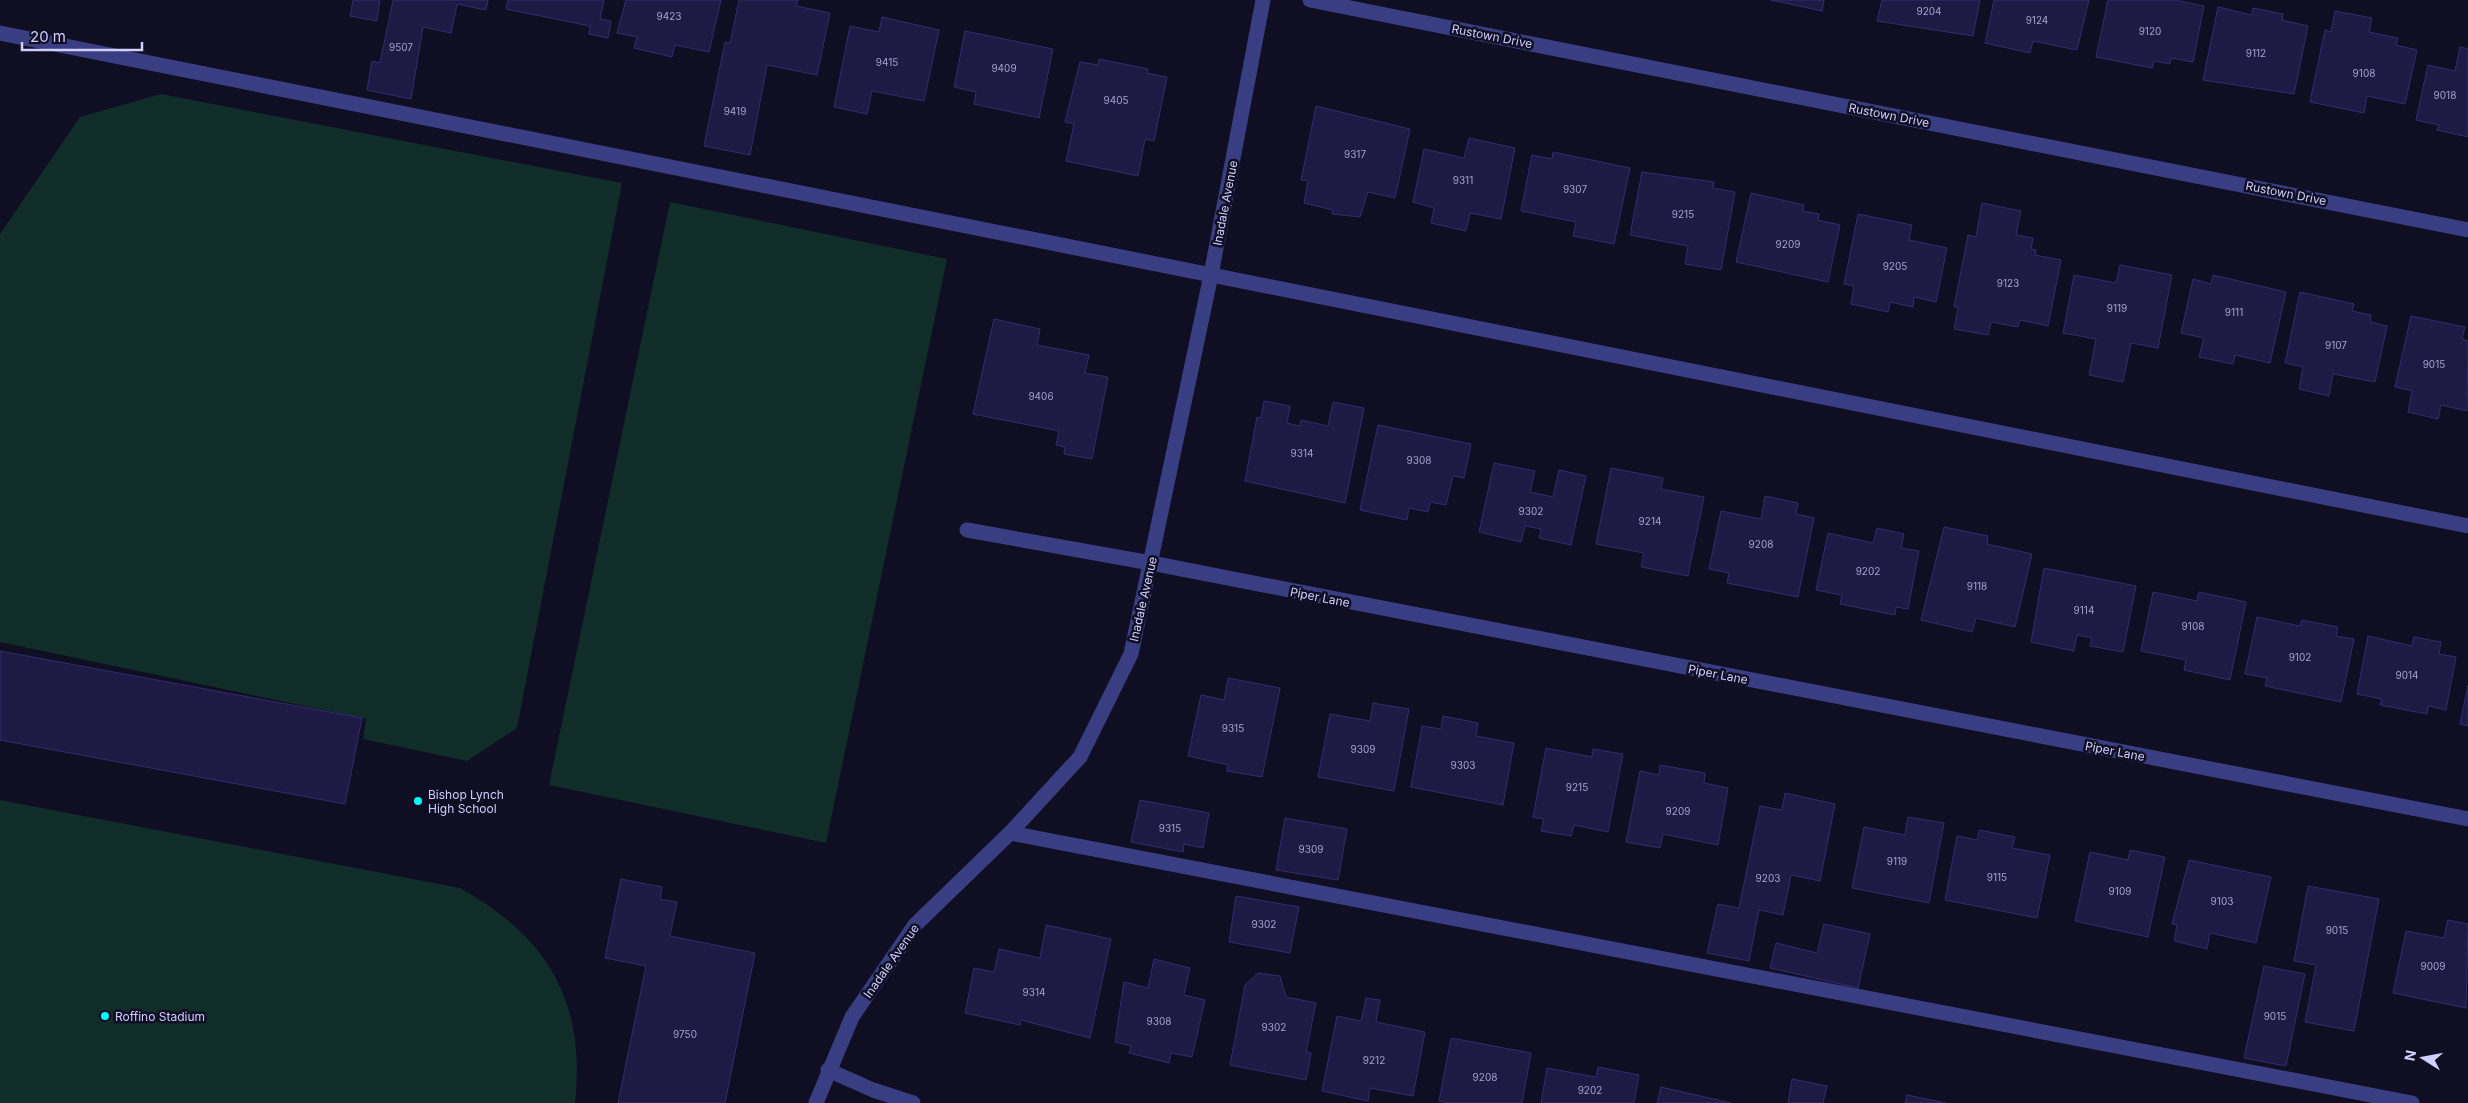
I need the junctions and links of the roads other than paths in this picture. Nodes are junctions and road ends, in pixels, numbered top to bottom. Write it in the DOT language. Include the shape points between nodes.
graph roads {
  1 [pos="1263,0"];
  2 [pos="1310,0"];
  3 [pos="0,33"];
  4 [pos="2468,230"];
  5 [pos="1211,275"];
  6 [pos="2468,526"];
  7 [pos="967,530"];
  8 [pos="1151,563"];
  9 [pos="2468,819"];
  10 [pos="1010,833"];
  11 [pos="828,1070"];
  12 [pos="816,1103"];
  13 [pos="912,1103"];
  14 [pos="2412,1103"];
  1 -- 5 [label="street, Inadale Avenue"];
  2 -- 4 [label="street, Rustown Drive"];
  3 -- 5 [label="street"];
  5 -- 6 [label="street"];
  5 -- 8 [label="street, Inadale Avenue"];
  7 -- 8 [label="street, Piper Lane"];
  8 -- 9 [label="street, Piper Lane"];
  8 -- 10 [label="street, Inadale Avenue" via="1130,654 1080,757"];
  10 -- 11 [label="street, Inadale Avenue" via="915,925 852,1017"];
  10 -- 14 [label="street"];
  11 -- 12 [label="street, Inadale Avenue"];
  11 -- 13 [label="street"];
}
